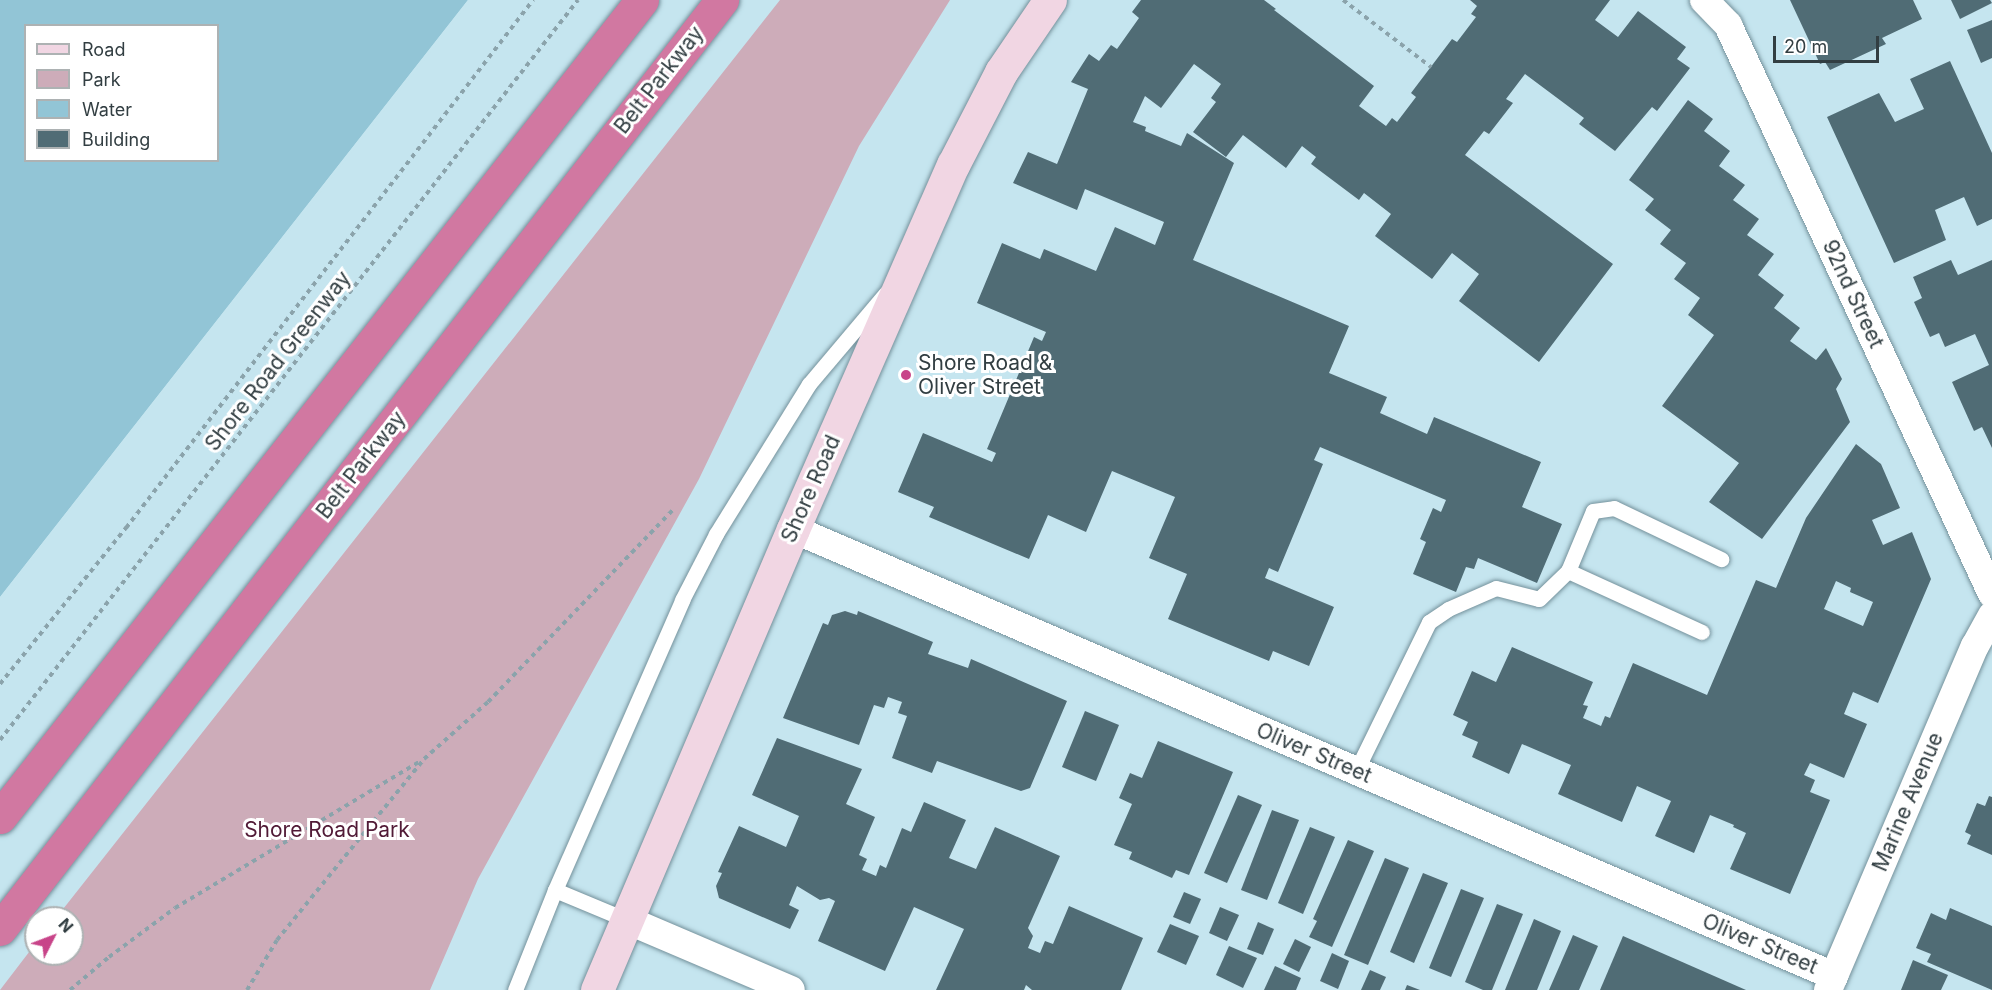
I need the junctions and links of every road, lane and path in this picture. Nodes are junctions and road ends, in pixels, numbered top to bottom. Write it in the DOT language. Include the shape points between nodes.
graph roads {
  1 [pos="534,0"];
  2 [pos="578,0"];
  3 [pos="642,0"];
  4 [pos="722,0"];
  5 [pos="1050,0"];
  6 [pos="1343,0"];
  7 [pos="1704,0"];
  8 [pos="1431,67"];
  9 [pos="910,264"];
  10 [pos="673,510"];
  11 [pos="793,529"];
  12 [pos="1721,559"];
  13 [pos="1568,571"];
  14 [pos="1992,594"];
  15 [pos="1992,615"];
  16 [pos="1702,632"];
  17 [pos="0,684"];
  18 [pos="0,740"];
  19 [pos="424,759"];
  20 [pos="1356,771"];
  21 [pos="0,817"];
  22 [pos="555,890"];
  23 [pos="627,920"];
  24 [pos="0,929"];
  25 [pos="1831,983"];
  26 [pos="70,990"];
  27 [pos="247,990"];
  28 [pos="515,990"];
  29 [pos="597,990"];
  30 [pos="792,990"];
  1 -- 17 [label="path" via="126,528"];
  2 -- 18 [label="path, Shore Road Greenway"];
  3 -- 21 [label="highway"];
  4 -- 24 [label="highway, Belt Parkway"];
  5 -- 9 [label="street, Shore Road" via="1001,72 953,165"];
  6 -- 8 [label="path"];
  7 -- 14 [label="street, 92nd Street" via="1728,25"];
  9 -- 11 [label="street, Shore Road"];
  9 -- 22 [label="lane" via="808,384 716,534 682,600"];
  10 -- 19 [label="path" via="489,702"];
  11 -- 20 [label="street, Oliver Street"];
  11 -- 23 [label="street, Shore Road"];
  12 -- 13 [label="lane" via="1614,508 1593,511"];
  13 -- 16 [label="lane"];
  13 -- 20 [label="lane" via="1539,599 1496,588 1448,609 1430,622"];
  15 -- 25 [label="street, Marine Avenue" via="1975,646"];
  19 -- 26 [label="path" via="176,908"];
  19 -- 27 [label="path" via="277,940"];
  20 -- 25 [label="street, Oliver Street"];
  22 -- 23 [label="lane"];
  22 -- 28 [label="lane"];
  23 -- 29 [label="street, Shore Road"];
  23 -- 30 [label="street"];
}
